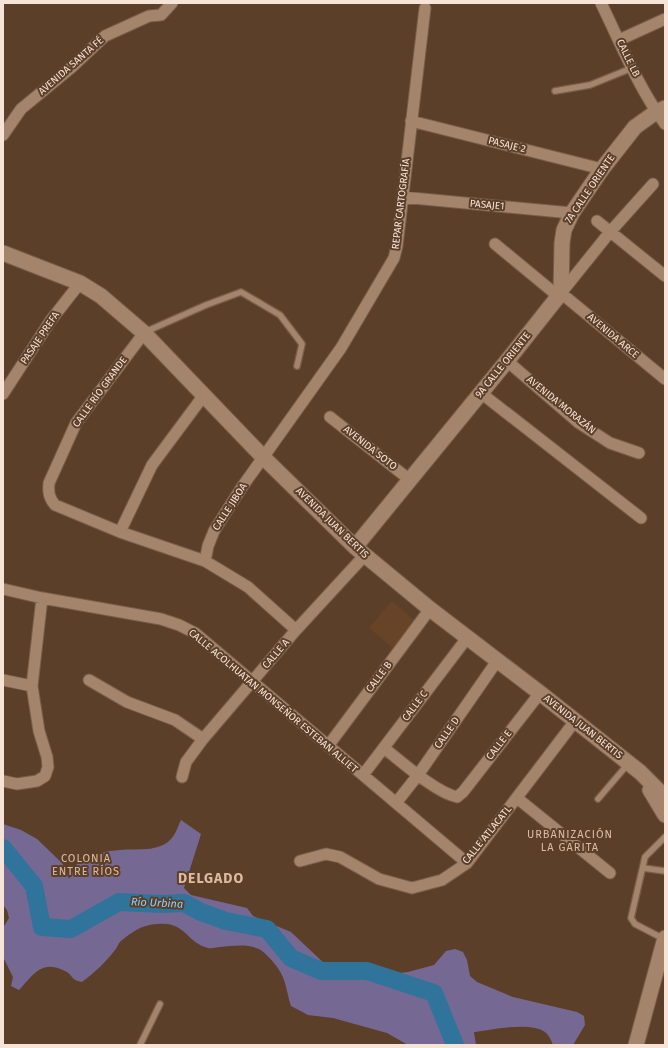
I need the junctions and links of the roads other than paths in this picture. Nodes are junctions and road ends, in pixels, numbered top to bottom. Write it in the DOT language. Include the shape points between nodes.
graph roads {
  1 [pos="172,3"];
  2 [pos="601,3"];
  3 [pos="425,8"];
  4 [pos="665,20"];
  5 [pos="619,40"];
  6 [pos="632,68"];
  7 [pos="555,91"];
  8 [pos="662,115"];
  9 [pos="412,120"];
  10 [pos="3,135"];
  11 [pos="602,169"];
  12 [pos="653,184"];
  13 [pos="402,197"];
  14 [pos="572,213"];
  15 [pos="597,221"];
  16 [pos="610,232"];
  17 [pos="495,244"];
  18 [pos="3,252"];
  19 [pos="665,276"];
  20 [pos="80,283"];
  21 [pos="559,294"];
  22 [pos="144,333"];
  23 [pos="507,361"];
  24 [pos="297,366"];
  25 [pos="665,379"];
  26 [pos="3,394"];
  27 [pos="481,394"];
  28 [pos="204,395"];
  29 [pos="330,417"];
  30 [pos="639,453"];
  31 [pos="264,458"];
  32 [pos="410,480"];
  33 [pos="641,518"];
  34 [pos="120,532"];
  35 [pos="360,551"];
  36 [pos="205,561"];
  37 [pos="3,589"];
  38 [pos="42,598"];
  39 [pos="430,609"];
  40 [pos="296,630"];
  41 [pos="467,638"];
  42 [pos="497,661"];
  43 [pos="3,680"];
  44 [pos="90,680"];
  45 [pos="252,682"];
  46 [pos="32,686"];
  47 [pos="540,693"];
  48 [pos="575,721"];
  49 [pos="203,739"];
  50 [pos="328,746"];
  51 [pos="384,748"];
  52 [pos="635,768"];
  53 [pos="363,775"];
  54 [pos="418,775"];
  55 [pos="182,778"];
  56 [pos="3,781"];
  57 [pos="665,788"];
  58 [pos="665,797"];
  59 [pos="516,798"];
  60 [pos="598,799"];
  61 [pos="396,803"];
  62 [pos="665,815"];
  63 [pos="665,837"];
  64 [pos="300,861"];
  65 [pos="467,863"];
  66 [pos="642,868"];
  67 [pos="665,871"];
  68 [pos="610,873"];
  69 [pos="665,938"];
  70 [pos="160,1004"];
  71 [pos="140,1045"];
  72 [pos="636,1045"];
  1 -- 10 [label="street, AVENIDA SANTA FÉ" via="161,15 149,16 105,36 21,109"];
  2 -- 5 [label="street, CALLE LB"];
  3 -- 9 [label="street, REPAR CARTOGRAFÍA"];
  4 -- 5 [label="street"];
  5 -- 6 [label="street, CALLE LB"];
  6 -- 7 [label="lane" via="590,85"];
  6 -- 8 [label="street, CALLE LB"];
  8 -- 11 [label="main road, 7A CALLE ORIENTE" via="635,127"];
  9 -- 11 [label="street, PASAJE 2"];
  9 -- 13 [label="street, REPAR CARTOGRAFÍA"];
  11 -- 14 [label="main road, 7A CALLE ORIENTE"];
  12 -- 16 [label="street, 9A CALLE ORIENTE"];
  13 -- 14 [label="street, PASAJE1"];
  13 -- 31 [label="street, REPAR CARTOGRAFÍA" via="394,258 341,348"];
  14 -- 21 [label="main road, 7A CALLE ORIENTE" via="564,230"];
  15 -- 16 [label="street"];
  16 -- 19 [label="street"];
  16 -- 21 [label="street, 9A CALLE ORIENTE"];
  17 -- 21 [label="street, AVENIDA ARCE"];
  18 -- 20 [label="main road, AVENIDA JUAN BERTIS"];
  20 -- 22 [label="main road, AVENIDA JUAN BERTIS" via="102,296"];
  20 -- 26 [label="street, PASAJE PREFA" via="51,320"];
  21 -- 23 [label="main road, 9A CALLE ORIENTE"];
  21 -- 25 [label="street, AVENIDA ARCE"];
  22 -- 24 [label="lane" via="241,292 280,315 302,344"];
  22 -- 28 [label="main road, AVENIDA JUAN BERTIS"];
  22 -- 34 [label="street, CALLE RÍO GRANDE" via="76,423 48,490 55,505"];
  23 -- 27 [label="main road, 9A CALLE ORIENTE"];
  23 -- 30 [label="street, AVENIDA MORAZÁN" via="579,423 610,443"];
  27 -- 32 [label="main road, 9A CALLE ORIENTE"];
  27 -- 33 [label="street"];
  28 -- 31 [label="main road, AVENIDA JUAN BERTIS"];
  28 -- 34 [label="street" via="152,465"];
  29 -- 32 [label="street, AVENIDA SOTO"];
  31 -- 35 [label="main road, AVENIDA JUAN BERTIS"];
  31 -- 36 [label="street, CALLE JIBOA" via="214,531"];
  32 -- 35 [label="main road, 9A CALLE ORIENTE"];
  34 -- 36 [label="street"];
  35 -- 39 [label="main road, AVENIDA JUAN BERTIS"];
  35 -- 40 [label="street, CALLE A"];
  36 -- 40 [label="street" via="248,587"];
  37 -- 38 [label="street, CALLE ACOLHUATAN MONSEÑOR ESTEBAN ALLIET"];
  38 -- 45 [label="street, CALLE ACOLHUATAN MONSEÑOR ESTEBAN ALLIET" via="162,619 179,625 195,634"];
  38 -- 46 [label="street"];
  39 -- 41 [label="main road, AVENIDA JUAN BERTIS"];
  39 -- 50 [label="street, CALLE B"];
  40 -- 45 [label="street, CALLE A"];
  41 -- 42 [label="main road, AVENIDA JUAN BERTIS"];
  41 -- 51 [label="street, CALLE C"];
  42 -- 47 [label="main road, AVENIDA JUAN BERTIS"];
  42 -- 54 [label="street, CALLE D"];
  43 -- 46 [label="street"];
  44 -- 49 [label="street" via="127,702 175,720"];
  45 -- 49 [label="street, CALLE A"];
  45 -- 50 [label="street, CALLE ACOLHUATAN MONSEÑOR ESTEBAN ALLIET"];
  46 -- 56 [label="street" via="48,767 45,776 37,781 17,784"];
  47 -- 48 [label="main road, AVENIDA JUAN BERTIS"];
  47 -- 54 [label="street, CALLE E" via="457,797 451,796"];
  48 -- 52 [label="main road, AVENIDA JUAN BERTIS"];
  48 -- 59 [label="street, CALLE ATLACATL"];
  49 -- 55 [label="street, CALLE A" via="186,762"];
  50 -- 53 [label="street, CALLE ACOLHUATAN MONSEÑOR ESTEBAN ALLIET"];
  51 -- 53 [label="street, CALLE C"];
  51 -- 54 [label="street"];
  52 -- 57 [label="main road"];
  52 -- 58 [label="main road, AVENIDA JUAN BERTIS"];
  52 -- 60 [label="lane"];
  52 -- 62 [label="main road"];
  53 -- 61 [label="street, CALLE ACOLHUATAN MONSEÑOR ESTEBAN ALLIET"];
  54 -- 61 [label="street, CALLE D"];
  59 -- 65 [label="street, CALLE ATLACATL"];
  59 -- 68 [label="street"];
  61 -- 65 [label="street, CALLE ACOLHUATAN MONSEÑOR ESTEBAN ALLIET"];
  63 -- 66 [label="lane" via="645,858"];
  64 -- 65 [label="street, CALLE ATLACATL" via="326,854 340,857 379,879 412,888 442,880"];
  66 -- 67 [label="lane"];
  66 -- 69 [label="lane" via="632,918 635,924"];
  69 -- 72 [label="main road"];
  70 -- 71 [label="lane"];
}
